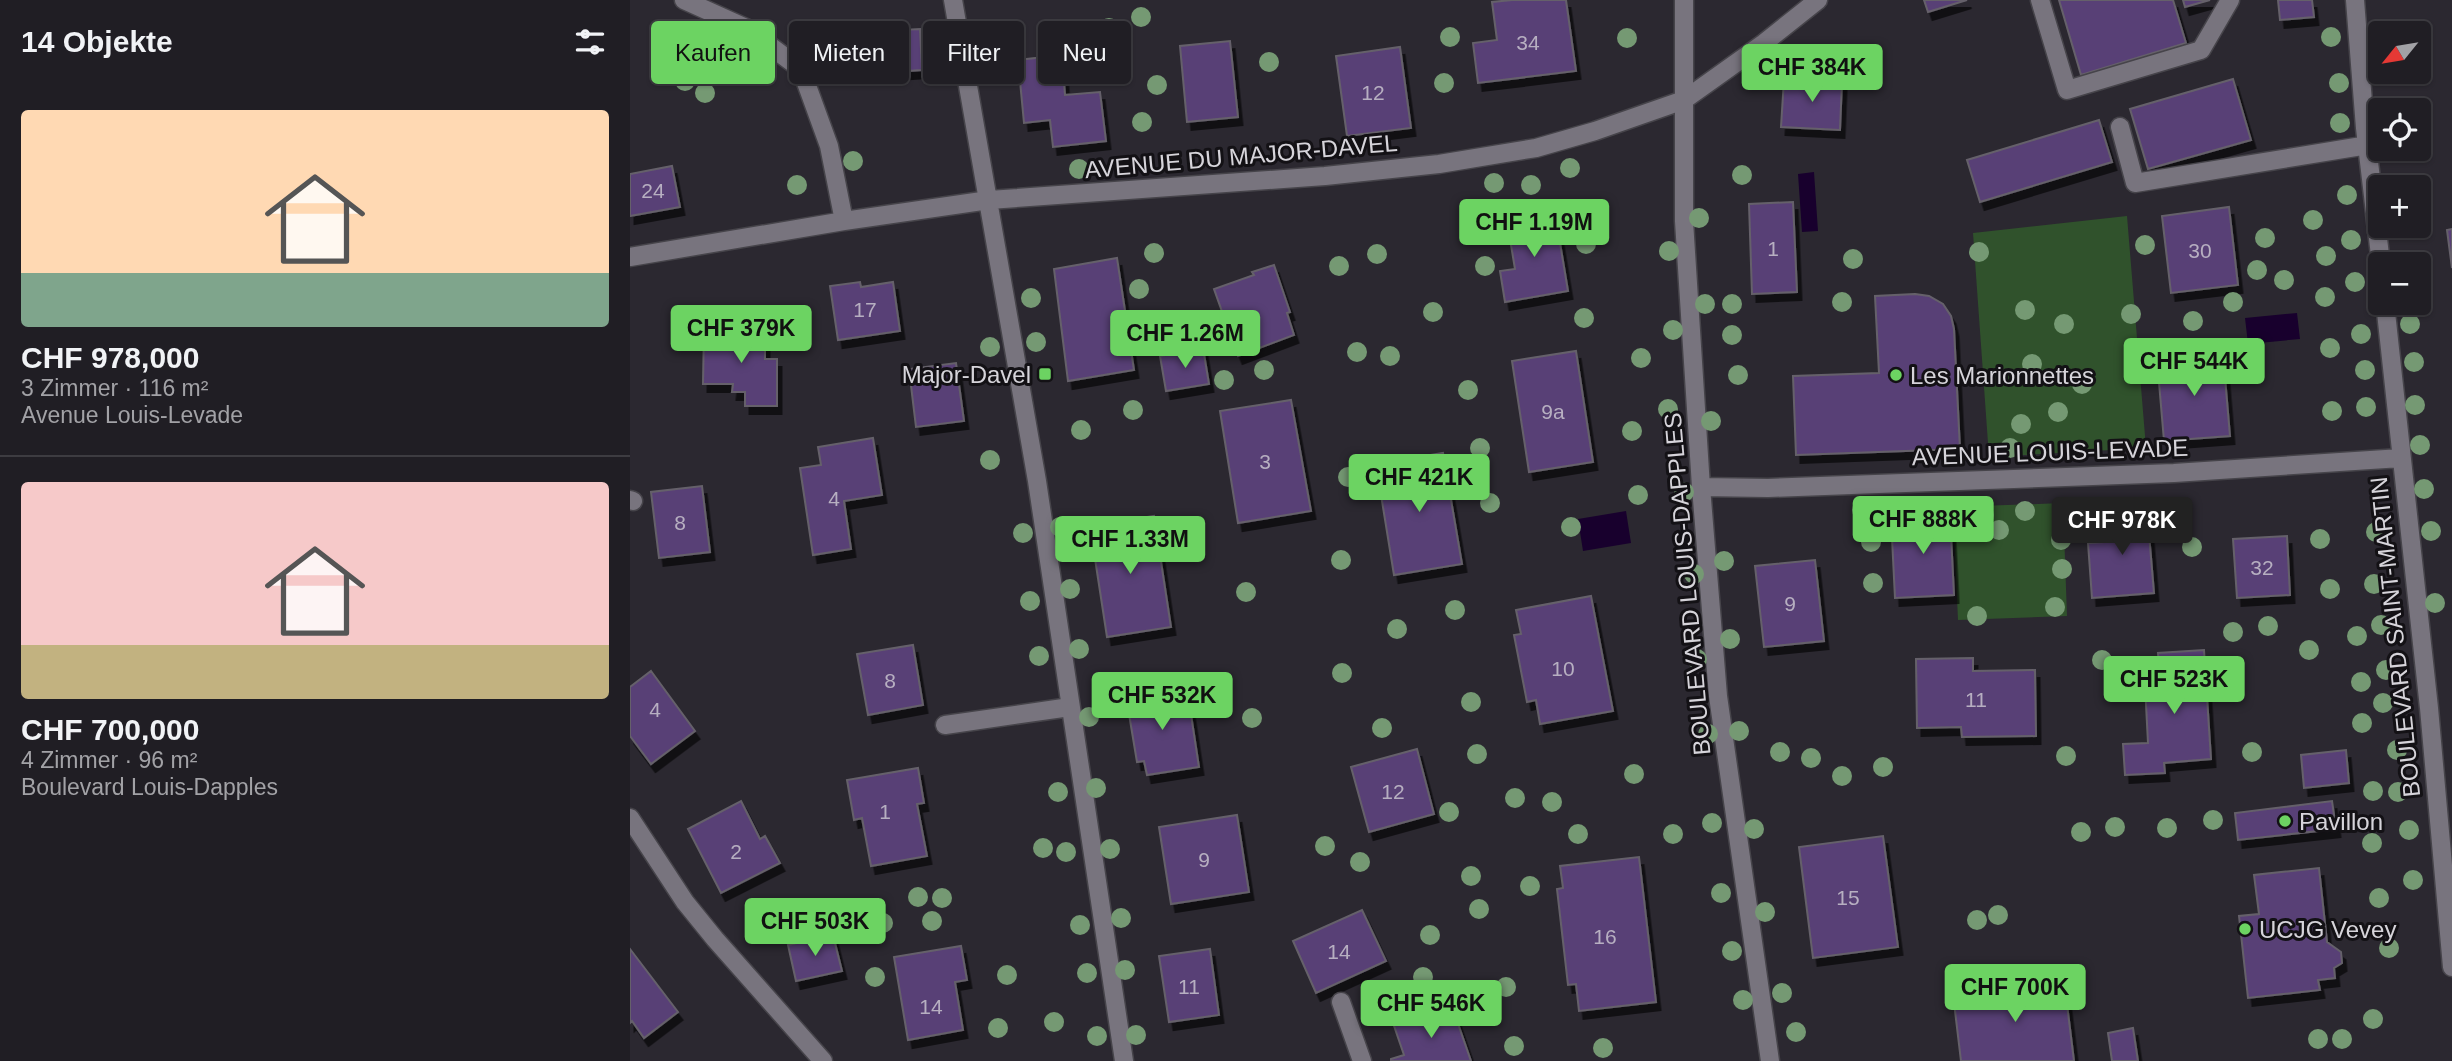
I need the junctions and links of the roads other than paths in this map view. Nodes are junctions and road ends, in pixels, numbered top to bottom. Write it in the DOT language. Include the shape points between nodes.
graph roads {
  1 [pos="684,0"];
  2 [pos="953,0"];
  3 [pos="1684,0"];
  4 [pos="1818,0"];
  5 [pos="2040,0"];
  6 [pos="2230,0"];
  7 [pos="2355,0"];
  8 [pos="1684,100"];
  9 [pos="2120,127"];
  10 [pos="2368,145"];
  11 [pos="2370,161"];
  12 [pos="989,200"];
  13 [pos="844,221"];
  14 [pos="2380,252"];
  15 [pos="630,257"];
  16 [pos="2386,315"];
  17 [pos="2401,458"];
  18 [pos="1701,487"];
  19 [pos="1070,707"];
  20 [pos="946,724"];
  21 [pos="630,818"];
  22 [pos="2452,967"];
  23 [pos="1341,1002"];
  24 [pos="823,1061"];
  25 [pos="1124,1061"];
  26 [pos="1362,1061"];
  27 [pos="1770,1061"];
  1 -- 13 [label="street" via="746,28 800,69 830,146"];
  2 -- 12 [label="street"];
  3 -- 8 [label="street, BOULEVARD LOUIS-DAPPLES"];
  4 -- 8 [label="street, AVENUE DU MAJOR-DAVEL"];
  5 -- 6 [label="street" via="2067,90 2201,50"];
  7 -- 10 [label="street"];
  8 -- 12 [label="street, AVENUE DU MAJOR-DAVEL" via="1536,148 1439,164"];
  8 -- 18 [label="street, BOULEVARD LOUIS-DAPPLES" via="1684,220"];
  9 -- 10 [label="street" via="2135,183"];
  11 -- 14 [label="street"];
  12 -- 13 [label="street, AVENUE DU MAJOR-DAVEL"];
  12 -- 19 [label="street"];
  13 -- 15 [label="street, AVENUE DU MAJOR-DAVEL"];
  16 -- 17 [label="street, BOULEVARD SAINT-MARTIN"];
  17 -- 18 [label="street, AVENUE LOUIS-LEVADE" via="2174,473"];
  17 -- 22 [label="street, BOULEVARD SAINT-MARTIN"];
  18 -- 27 [label="street, BOULEVARD LOUIS-DAPPLES" via="1718,696"];
  19 -- 20 [label="street"];
  19 -- 25 [label="street"];
  21 -- 24 [label="street" via="685,902"];
  23 -- 26 [label="street"];
}
